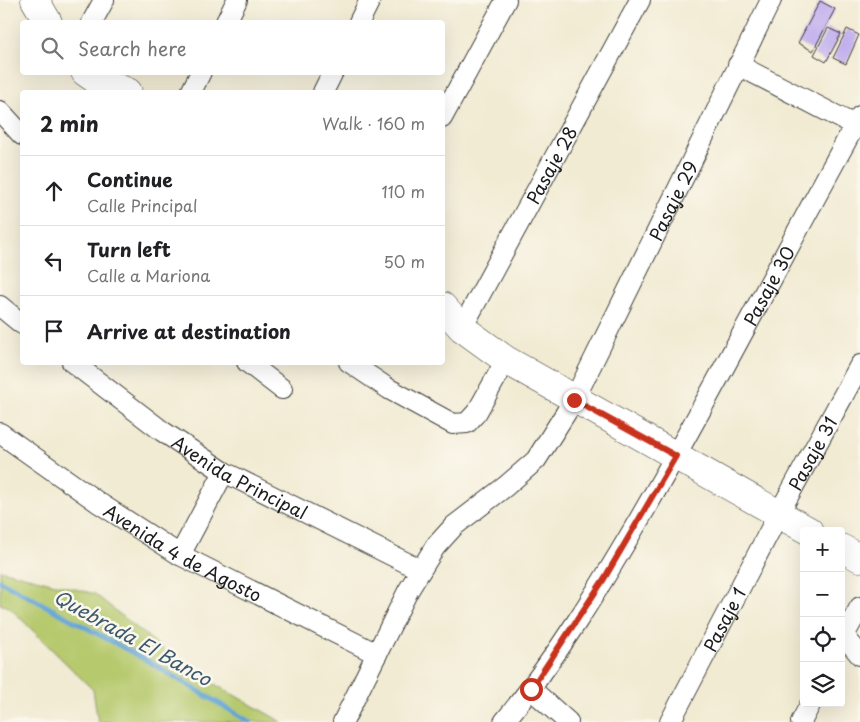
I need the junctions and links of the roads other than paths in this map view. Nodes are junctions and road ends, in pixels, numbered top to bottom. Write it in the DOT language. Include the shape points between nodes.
graph roads {
  1 [pos="35,0"];
  2 [pos="104,0"];
  3 [pos="237,0"];
  4 [pos="370,0"];
  5 [pos="506,0"];
  6 [pos="640,0"];
  7 [pos="771,0"];
  8 [pos="47,20"];
  9 [pos="93,20"];
  10 [pos="227,20"];
  11 [pos="360,20"];
  12 [pos="738,65"];
  13 [pos="89,75"];
  14 [pos="200,75"];
  15 [pos="332,75"];
  16 [pos="123,90"];
  17 [pos="192,90"];
  18 [pos="324,90"];
  19 [pos="0,111"];
  20 [pos="445,112"];
  21 [pos="858,123"];
  22 [pos="20,133"];
  23 [pos="0,306"];
  24 [pos="445,309"];
  25 [pos="20,322"];
  26 [pos="462,328"];
  27 [pos="506,360"];
  28 [pos="76,365"];
  29 [pos="251,365"];
  30 [pos="353,365"];
  31 [pos="860,365"];
  32 [pos="282,389"];
  33 [pos="574,400"];
  34 [pos="0,433"];
  35 [pos="676,456"];
  36 [pos="224,472"];
  37 [pos="778,515"];
  38 [pos="801,527"];
  39 [pos="845,550"];
  40 [pos="180,555"];
  41 [pos="860,558"];
  42 [pos="421,570"];
  43 [pos="860,608"];
  44 [pos="845,634"];
  45 [pos="845,642"];
  46 [pos="377,654"];
  47 [pos="860,654"];
  48 [pos="531,689"];
  49 [pos="808,707"];
  50 [pos="343,722"];
  51 [pos="504,722"];
  52 [pos="568,722"];
  53 [pos="670,722"];
  54 [pos="801,722"];
  1 -- 8 [label="main road"];
  2 -- 9 [label="street"];
  3 -- 10 [label="street"];
  4 -- 11 [label="street"];
  5 -- 20 [label="street"];
  6 -- 26 [label="street, Pasaje 28"];
  7 -- 12 [label="street, Pasaje 29"];
  12 -- 21 [label="street"];
  12 -- 33 [label="street, Pasaje 29"];
  13 -- 16 [label="main road"];
  14 -- 17 [label="street"];
  15 -- 18 [label="street"];
  19 -- 22 [label="street"];
  21 -- 35 [label="street, Pasaje 30"];
  23 -- 25 [label="street"];
  24 -- 26 [label="main road"];
  26 -- 27 [label="main road"];
  27 -- 30 [label="street" via="477,412 467,423 452,424"];
  27 -- 33 [label="main road"];
  28 -- 36 [label="street, Avenida Principal" via="162,431"];
  29 -- 32 [label="street"];
  31 -- 37 [label="street, Pasaje 31"];
  33 -- 35 [label="main road"];
  33 -- 42 [label="street, Pasaje 29" via="536,460 454,526"];
  34 -- 40 [label="street, Avenida 4 de Agosto"];
  35 -- 37 [label="main road"];
  35 -- 48 [label="street, Pasaje 30" via="604,579"];
  36 -- 40 [label="street"];
  36 -- 42 [label="street, Avenida Principal"];
  37 -- 38 [label="main road"];
  37 -- 53 [label="street, Pasaje 1"];
  39 -- 41 [label="main road"];
  40 -- 46 [label="street, Avenida 4 de Agosto"];
  42 -- 46 [label="street, Pasaje 29"];
  43 -- 44 [label="street"];
  45 -- 47 [label="street"];
  46 -- 50 [label="street, Pasaje 29"];
  48 -- 51 [label="street, Pasaje 30"];
  48 -- 52 [label="street"];
  49 -- 54 [label="street"];
}
